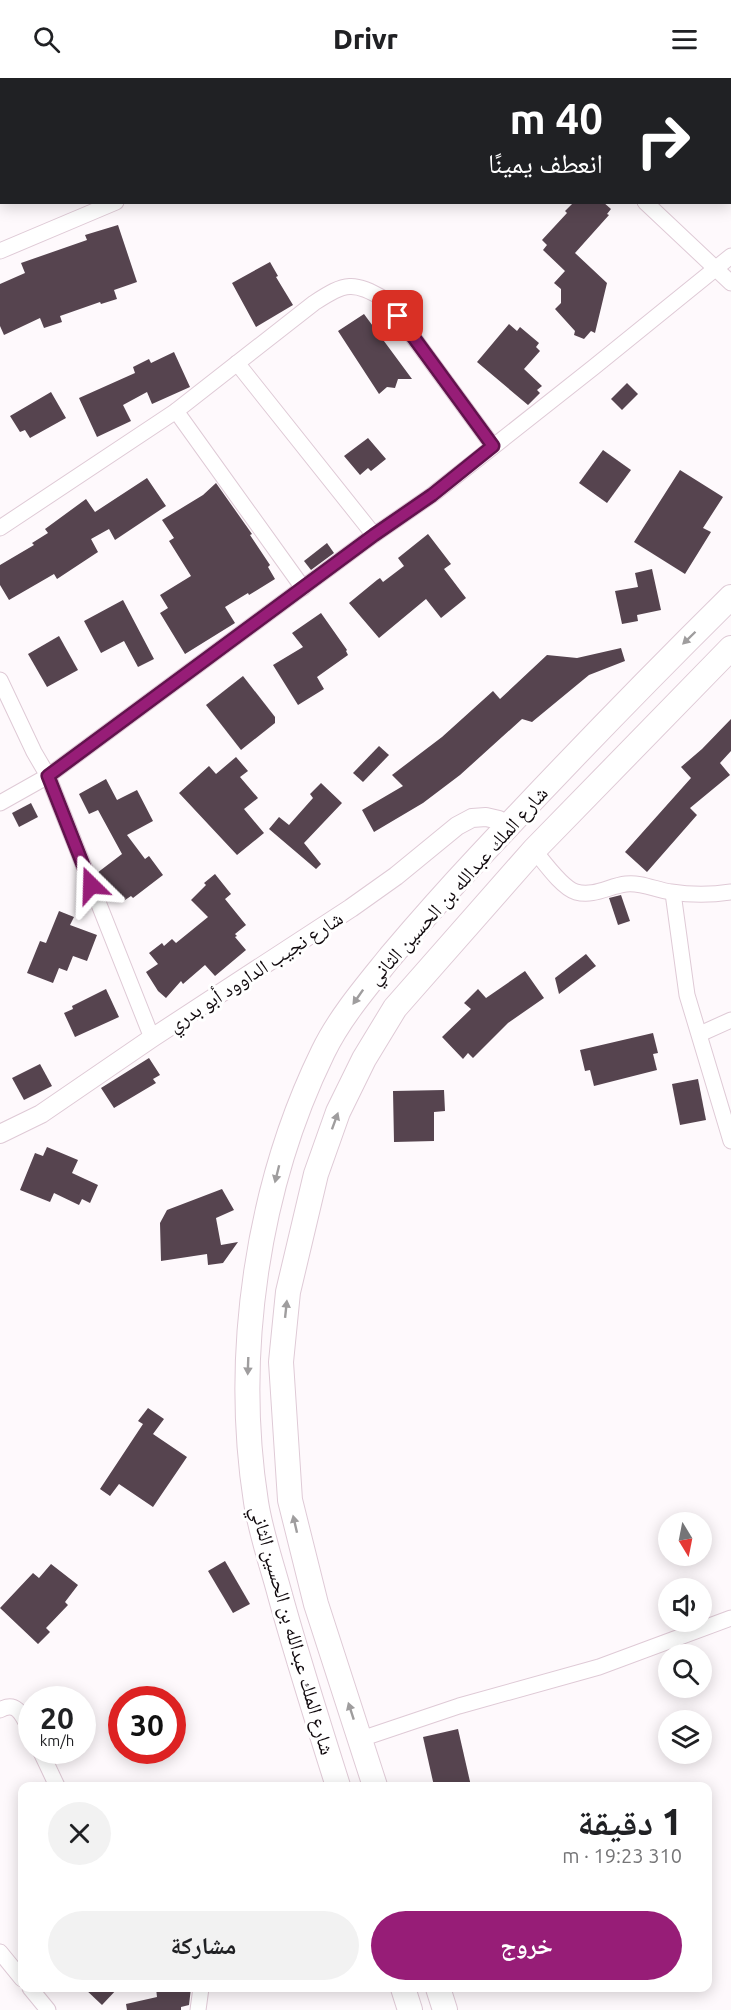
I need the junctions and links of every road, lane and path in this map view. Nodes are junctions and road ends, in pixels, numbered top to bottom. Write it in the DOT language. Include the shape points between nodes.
graph roads {
  1 [pos="111,204"];
  2 [pos="647,204"];
  3 [pos="0,251"];
  4 [pos="731,256"];
  5 [pos="715,268"];
  6 [pos="731,283"];
  7 [pos="237,363"];
  8 [pos="177,411"];
  9 [pos="493,446"];
  10 [pos="0,528"];
  11 [pos="374,535"];
  12 [pos="303,588"];
  13 [pos="731,597"];
  14 [pos="728,655"];
  15 [pos="0,681"];
  16 [pos="48,776"];
  17 [pos="0,803"];
  18 [pos="507,827"];
  19 [pos="534,850"];
  20 [pos="731,892"];
  21 [pos="673,893"];
  22 [pos="731,1020"];
  23 [pos="700,1034"];
  24 [pos="152,1038"];
  25 [pos="0,1134"];
  26 [pos="731,1141"];
  27 [pos="731,1618"];
  28 [pos="18,1709"];
  29 [pos="0,1710"];
  30 [pos="361,1739"];
  31 [pos="46,1764"];
  32 [pos="55,1782"];
  33 [pos="337,1782"];
  34 [pos="374,1782"];
  35 [pos="0,1952"];
  36 [pos="18,1974"];
  37 [pos="33,1992"];
  38 [pos="200,1992"];
  39 [pos="404,1992"];
  40 [pos="439,1992"];
  41 [pos="48,2010"];
  42 [pos="198,2010"];
  43 [pos="410,2010"];
  44 [pos="445,2010"];
  1 -- 3 [label="street"];
  2 -- 5 [label="street"];
  4 -- 5 [label="street"];
  5 -- 6 [label="street"];
  5 -- 9 [label="street"];
  7 -- 8 [label="street"];
  7 -- 9 [label="street" via="332,292 347,286 365,288 386,300"];
  7 -- 11 [label="street"];
  8 -- 10 [label="street"];
  8 -- 12 [label="street"];
  9 -- 11 [label="street"];
  11 -- 12 [label="street"];
  12 -- 16 [label="street"];
  13 -- 18 [label="highway, شارع الملك عبدالله بن الحسين الثاني, one-way"];
  14 -- 19 [label="highway, شارع الملك عبدالله بن الحسين الثاني"];
  15 -- 16 [label="street"];
  16 -- 17 [label="street"];
  16 -- 24 [label="street"];
  18 -- 24 [label="street, شارع نجيب الداوود أبو بدري" via="486,817 472,818 457,826 351,908"];
  18 -- 33 [label="highway, شارع الملك عبدالله بن الحسين الثاني, one-way" via="430,909 359,995 323,1050 279,1165 264,1227 253,1298 248,1371 256,1504 303,1677"];
  19 -- 21 [label="street" via="569,889 578,893 626,884"];
  30 -- 19 [label="highway, شارع الملك عبدالله بن الحسين الثاني, one-way" via="316,1604 290,1500 281,1362 288,1292 316,1174 338,1112 364,1059 395,1008"];
  20 -- 21 [label="street"];
  21 -- 23 [label="street" via="687,995"];
  22 -- 23 [label="street"];
  23 -- 26 [label="street"];
  24 -- 25 [label="street, شارع نجيب الداوود أبو بدري" via="40,1114"];
  27 -- 30 [label="street" via="598,1667 459,1706"];
  28 -- 29 [label="street" via="7,1706"];
  30 -- 34 [label="highway, شارع الملك عبدالله بن الحسين الثاني"];
  31 -- 32 [label="street"];
  35 -- 36 [label="street"];
  37 -- 41 [label="street"];
  38 -- 42 [label="street"];
  39 -- 43 [label="highway"];
  40 -- 44 [label="highway"];
}
